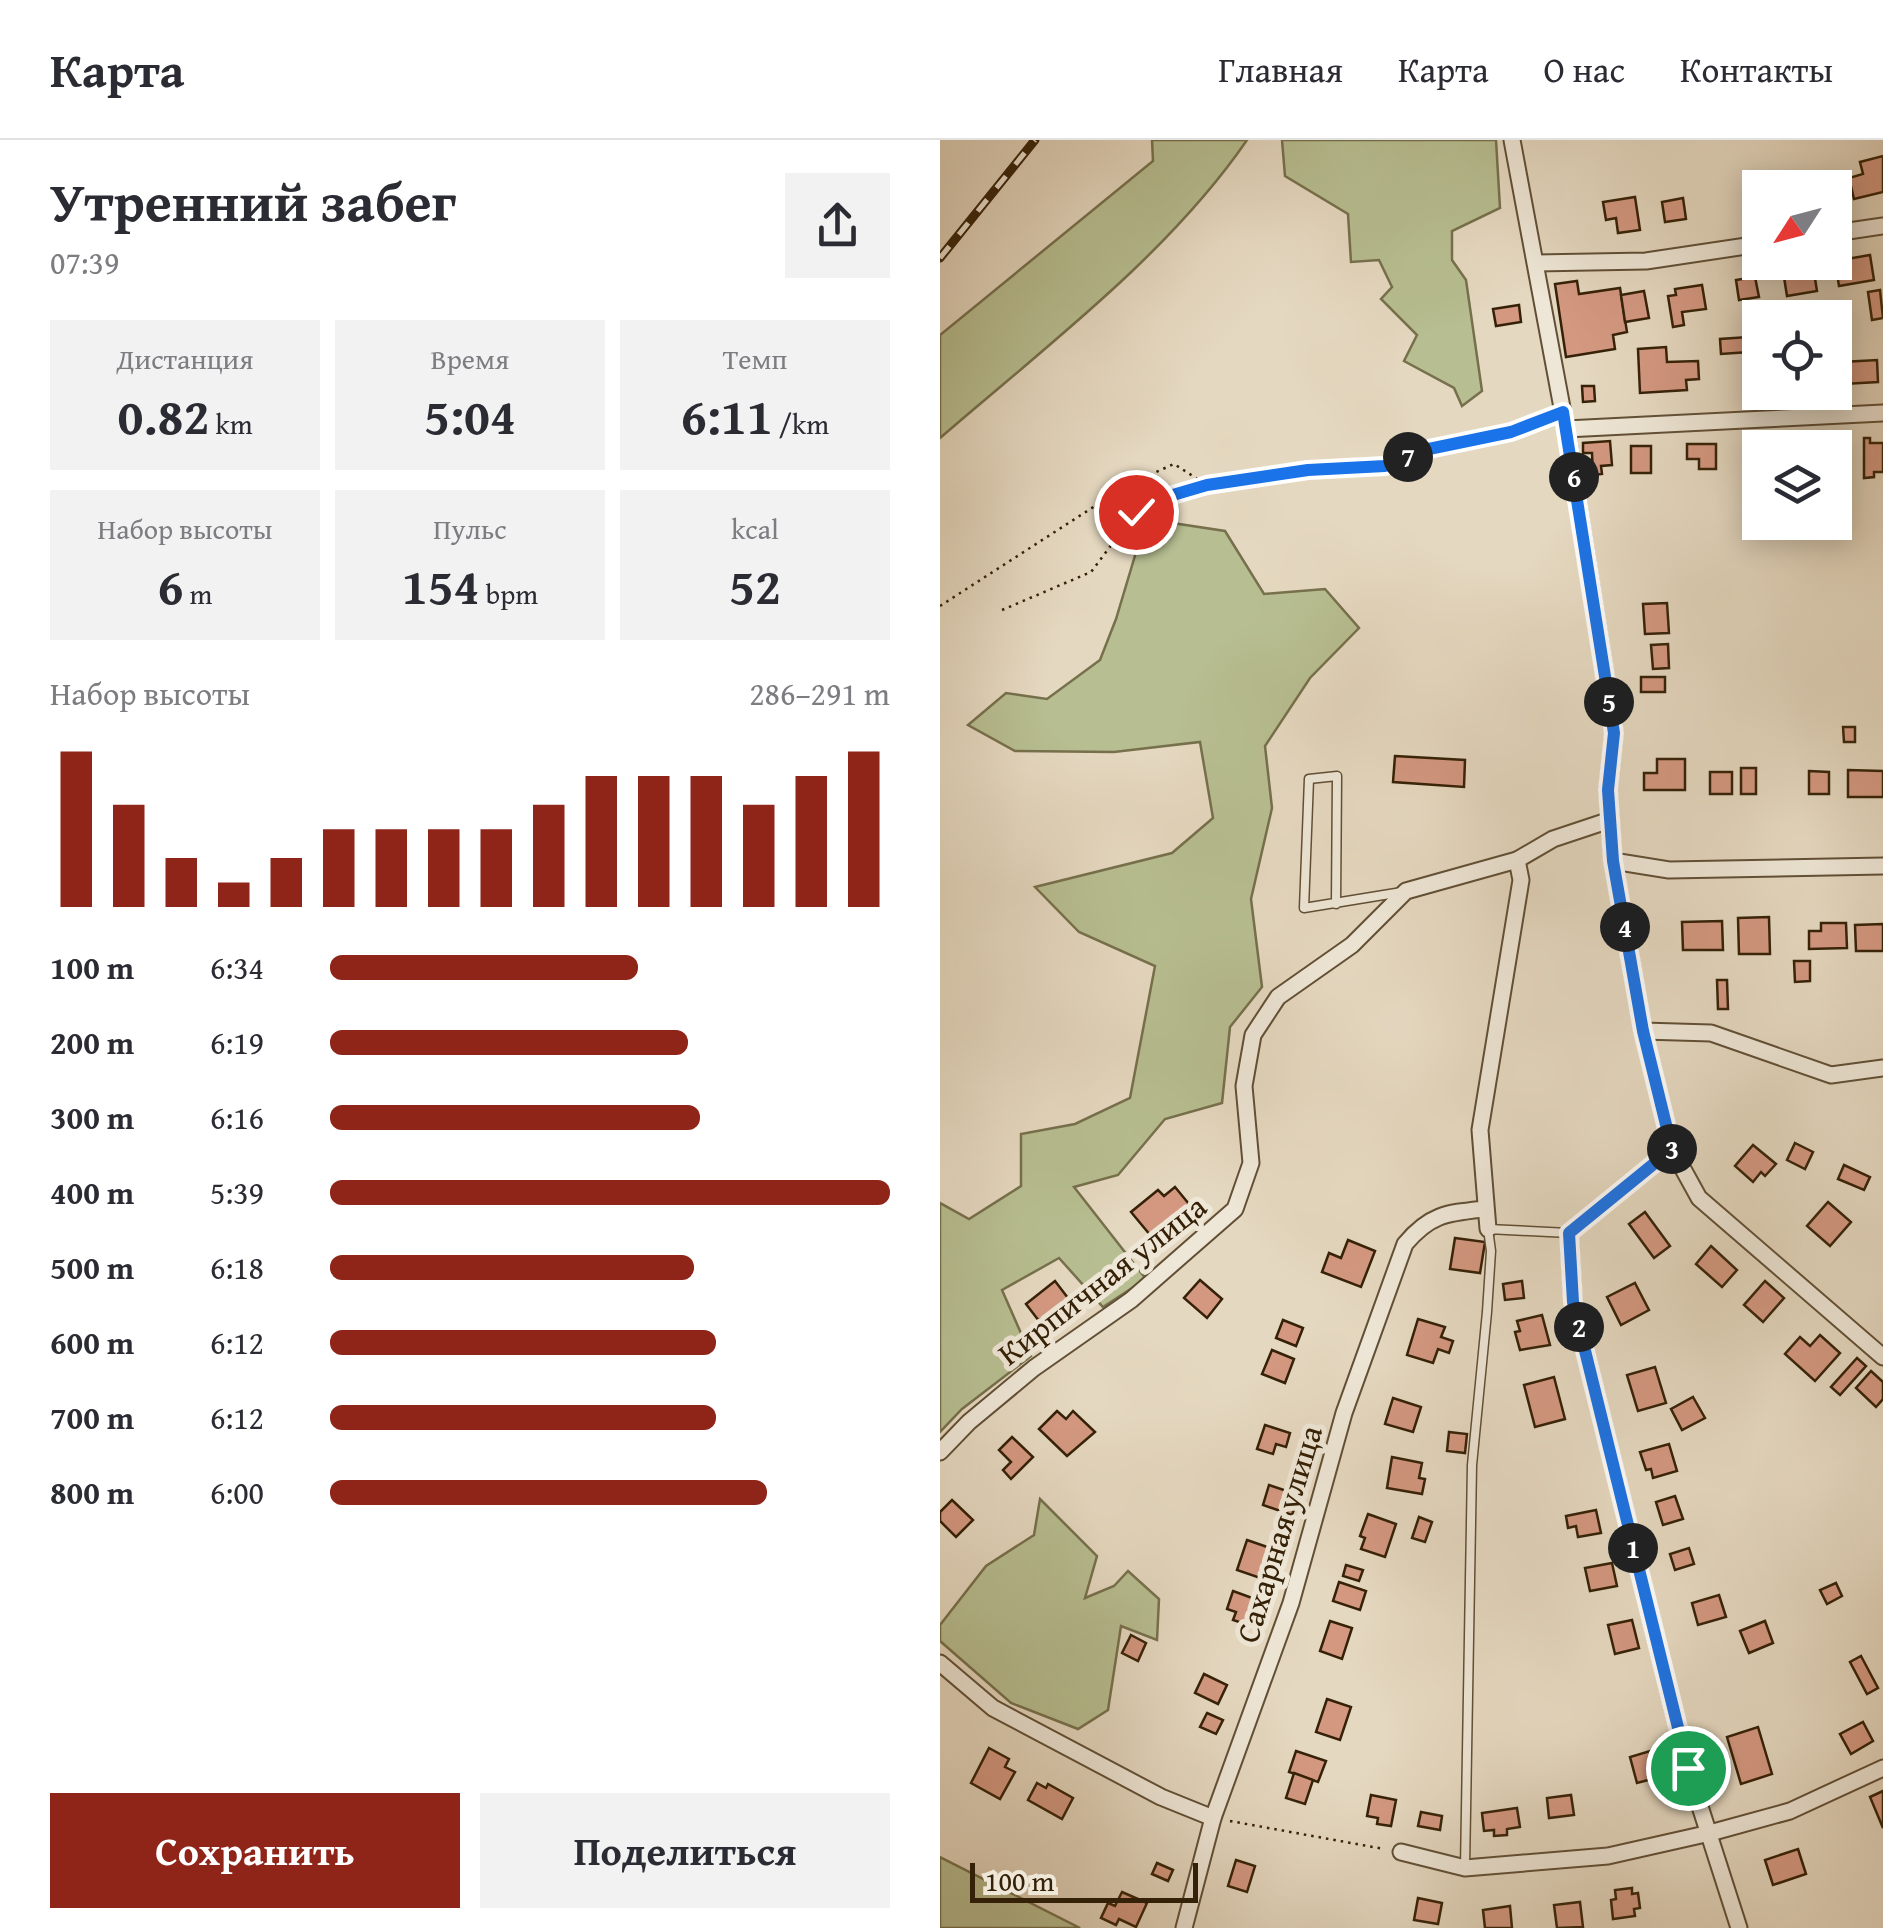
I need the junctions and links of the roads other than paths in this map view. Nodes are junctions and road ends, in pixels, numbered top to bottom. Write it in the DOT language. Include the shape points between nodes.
graph roads {
  1 [pos="1512,140"];
  2 [pos="1883,226"];
  3 [pos="1852,231"];
  4 [pos="1742,247"];
  5 [pos="1536,262"];
  6 [pos="1883,412"];
  7 [pos="1565,421"];
  8 [pos="1610,820"];
  9 [pos="1517,860"];
  10 [pos="1613,861"];
  11 [pos="1883,866"];
  12 [pos="1406,891"];
  13 [pos="1336,904"];
  14 [pos="1643,1031"];
  15 [pos="1883,1068"];
  16 [pos="1672,1149"];
  17 [pos="1484,1209"];
  18 [pos="1488,1229"];
  19 [pos="1569,1233"];
  20 [pos="1883,1357"];
  21 [pos="940,1452"];
  22 [pos="940,1662"];
  23 [pos="1883,1768"];
  24 [pos="1213,1818"];
  25 [pos="1710,1833"];
  26 [pos="1400,1852"];
  27 [pos="1465,1868"];
  28 [pos="1184,1928"];
  29 [pos="1738,1928"];
  1 -- 5 [label="street"];
  2 -- 3 [label="street"];
  4 -- 5 [label="street" via="1646,261"];
  5 -- 7 [label="street"];
  6 -- 7 [label="street"];
  7 -- 8 [label="street" via="1614,733"];
  8 -- 9 [label="street, Кирпичная улица" via="1553,839"];
  8 -- 10 [label="street"];
  9 -- 12 [label="street, Кирпичная улица"];
  9 -- 17 [label="street" via="1521,880 1480,1130"];
  10 -- 11 [label="street" via="1669,870"];
  10 -- 14 [label="street"];
  12 -- 13 [label="lane"];
  12 -- 21 [label="street, Кирпичная улица" via="1352,945 1278,997 1253,1035 1244,1086 1252,1163 1235,1209 1131,1300 968,1422"];
  13 -- 13 [label="lane" via="1337,776 1308,778 1304,908"];
  14 -- 15 [label="street" via="1711,1033 1830,1074"];
  14 -- 16 [label="street"];
  16 -- 19 [label="street"];
  16 -- 20 [label="street" via="1699,1198"];
  17 -- 18 [label="street"];
  17 -- 24 [label="street, Сахарная улица" via="1424,1222 1405,1244"];
  18 -- 19 [label="lane"];
  18 -- 27 [label="lane" via="1472,1465"];
  19 -- 25 [label="street" via="1573,1302 1688,1768"];
  22 -- 24 [label="street" via="993,1708"];
  23 -- 25 [label="street" via="1790,1811"];
  24 -- 28 [label="street, Сахарная улица"];
  25 -- 27 [label="street" via="1608,1856"];
  25 -- 29 [label="street"];
  26 -- 27 [label="street"];
}
